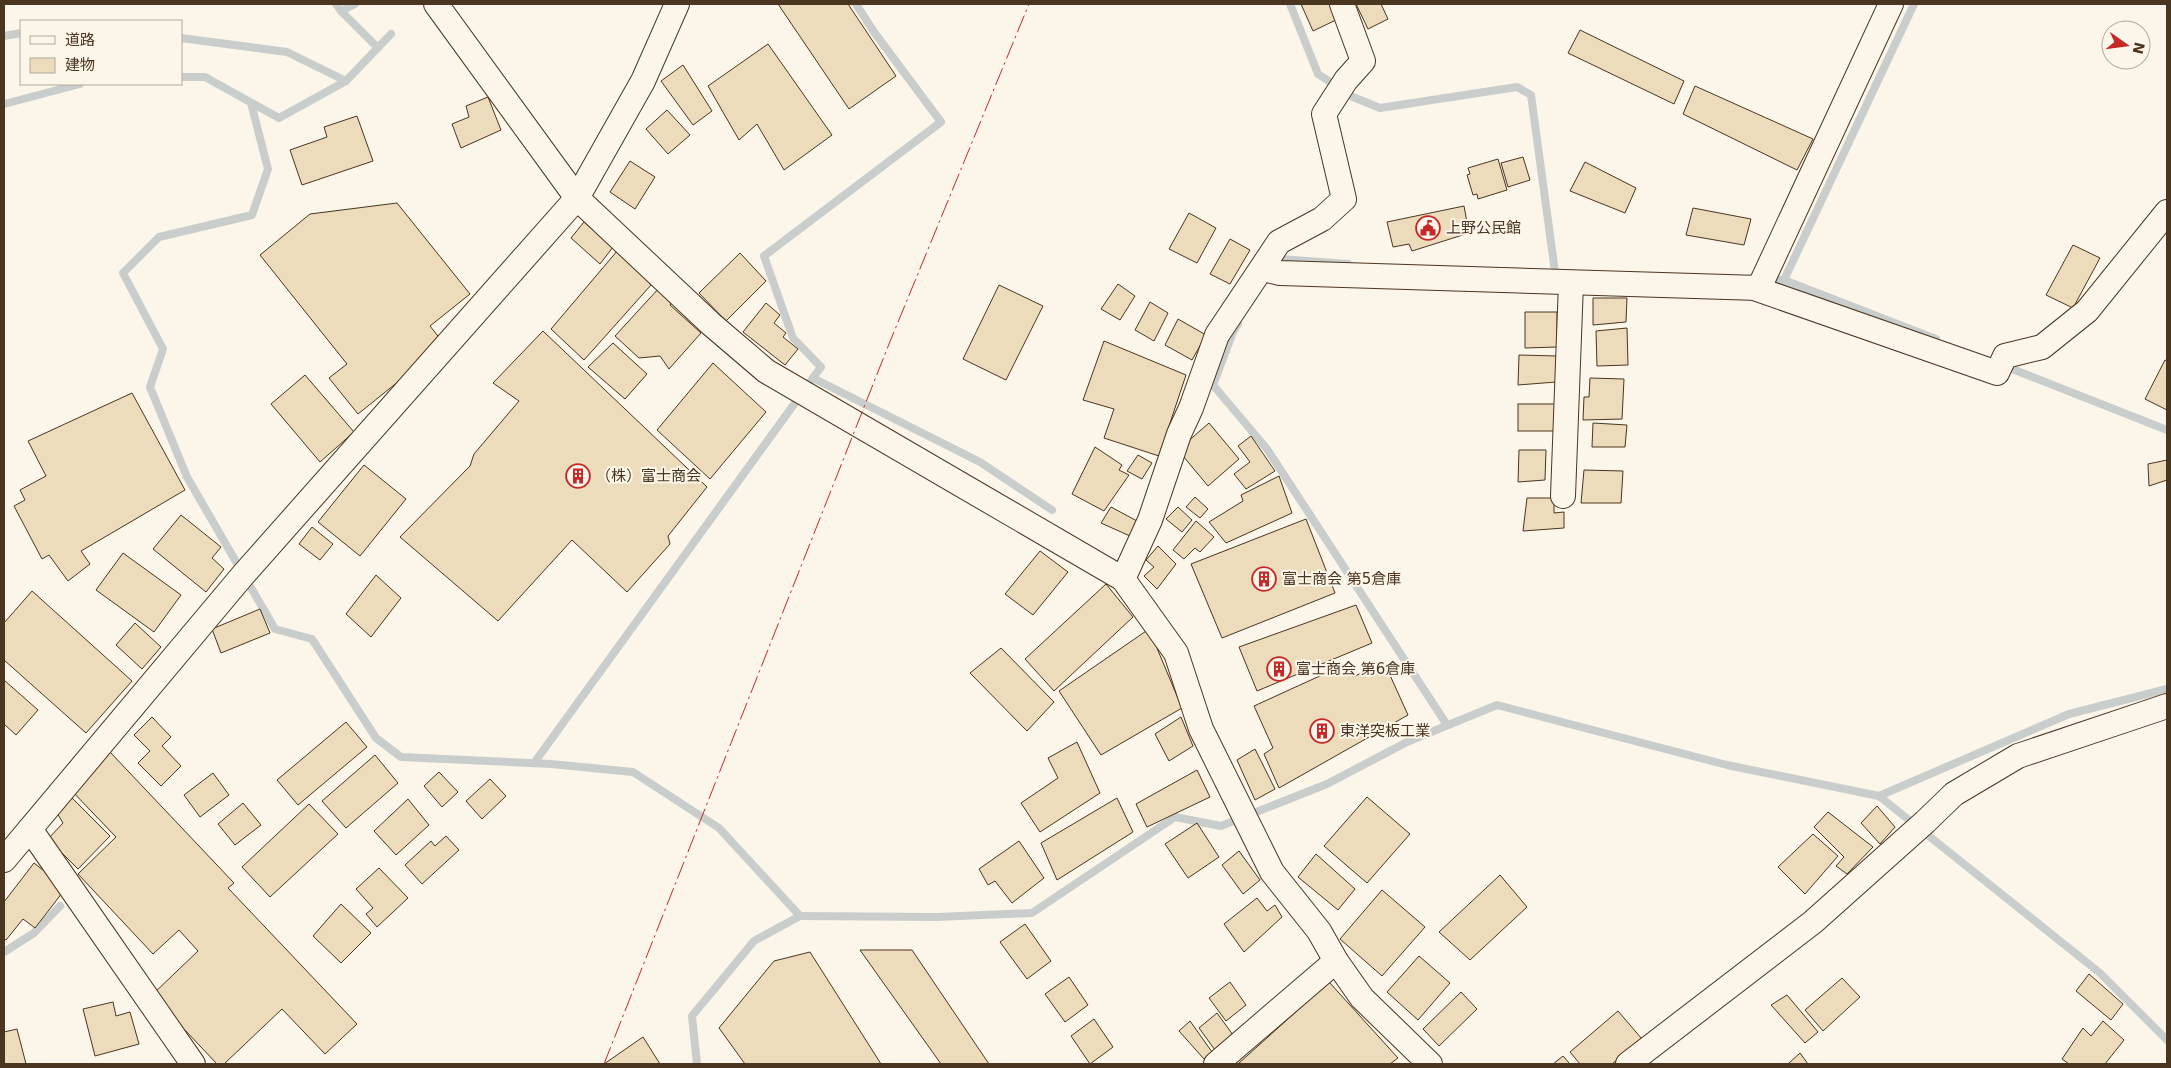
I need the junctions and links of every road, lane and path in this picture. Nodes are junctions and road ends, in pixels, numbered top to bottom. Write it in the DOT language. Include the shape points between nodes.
graph roads {
  1 [pos="436,4"];
  2 [pos="677,4"];
  3 [pos="1342,4"];
  4 [pos="1891,4"];
  5 [pos="577,198"];
  6 [pos="2167,212"];
  7 [pos="1271,271"];
  8 [pos="1571,282"];
  9 [pos="1760,282"];
  10 [pos="1563,496"];
  11 [pos="1123,579"];
  12 [pos="2167,706"];
  13 [pos="30,829"];
  14 [pos="4,860"];
  15 [pos="1336,961"];
  16 [pos="193,1064"];
  17 [pos="1216,1064"];
  18 [pos="1430,1064"];
  19 [pos="1628,1064"];
  1 -- 5 [label="street"];
  2 -- 5 [label="street" via="643,81"];
  3 -- 7 [label="street" via="1363,61 1324,114 1344,199 1322,219 1279,242"];
  4 -- 9 [label="street"];
  5 -- 11 [label="street" via="710,324 766,371"];
  5 -- 13 [label="street" via="243,574"];
  6 -- 9 [label="street" via="2087,311 2042,347 2005,356 1996,372"];
  7 -- 8 [label="street"];
  7 -- 11 [label="street" via="1217,335 1150,520"];
  8 -- 9 [label="street"];
  8 -- 10 [label="street"];
  11 -- 15 [label="street" via="1176,653 1201,729 1272,872 1319,932"];
  12 -- 19 [label="street" via="2018,756 1954,794 1813,922"];
  13 -- 14 [label="street"];
  13 -- 16 [label="street"];
  15 -- 17 [label="street"];
  15 -- 18 [label="street" via="1362,998"];
}
